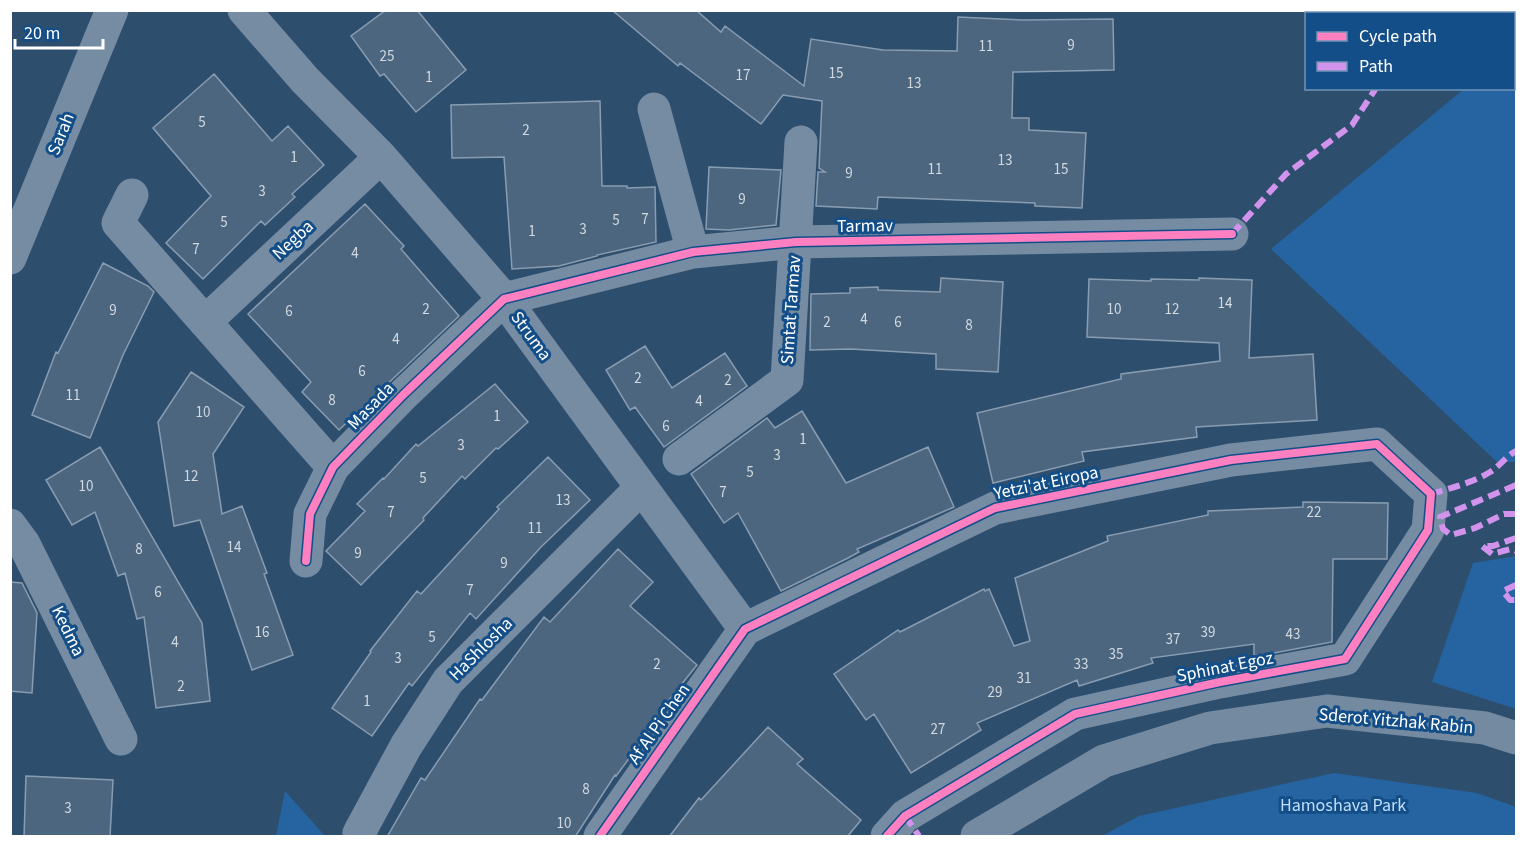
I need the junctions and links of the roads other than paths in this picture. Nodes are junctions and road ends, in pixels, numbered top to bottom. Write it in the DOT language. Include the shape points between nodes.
graph roads {
  1 [pos="112,10"];
  2 [pos="244,10"];
  3 [pos="654,110"];
  4 [pos="801,142"];
  5 [pos="381,158"];
  6 [pos="132,195"];
  7 [pos="1232,234"];
  8 [pos="796,242"];
  9 [pos="693,252"];
  10 [pos="10,258"];
  11 [pos="504,299"];
  12 [pos="205,322"];
  13 [pos="1377,444"];
  14 [pos="679,459"];
  15 [pos="333,467"];
  16 [pos="641,488"];
  17 [pos="10,525"];
  18 [pos="306,561"];
  19 [pos="744,629"];
  20 [pos="1516,738"];
  21 [pos="121,739"];
  22 [pos="361,837"];
  23 [pos="600,837"];
  24 [pos="887,837"];
  25 [pos="977,837"];
  1 -- 10 [label="street, Sarah"];
  2 -- 5 [label="street, Struma" via="304,80"];
  3 -- 9 [label="street"];
  4 -- 8 [label="street, Simtat Tarmav"];
  5 -- 11 [label="street, Struma"];
  5 -- 12 [label="street, Negba"];
  6 -- 12 [label="street" via="118,223"];
  7 -- 8 [label="street, Tarmav"];
  8 -- 9 [label="street, Tarmav"];
  8 -- 14 [label="street, Simtat Tarmav" via="787,380"];
  9 -- 11 [label="street, Tarmav"];
  11 -- 15 [label="street, Masada"];
  11 -- 16 [label="street, Struma"];
  12 -- 15 [label="street"];
  13 -- 19 [label="street, Yetzi'at Eiropa" via="1231,460 995,508"];
  13 -- 24 [label="street, Sphinat Egoz" via="1431,494 1428,530 1345,659 1075,714 905,816"];
  15 -- 18 [label="street, Masada" via="310,514"];
  16 -- 19 [label="street, Struma"];
  16 -- 22 [label="street, HaShlosha" via="448,681 406,746 359,833"];
  17 -- 21 [label="street, Kedma" via="29,553"];
  19 -- 23 [label="street, Af Al Pi Chen"];
  20 -- 25 [label="main road, Sderot Yitzhak Rabin" via="1485,728 1327,711 1210,728 1104,761"];
}
